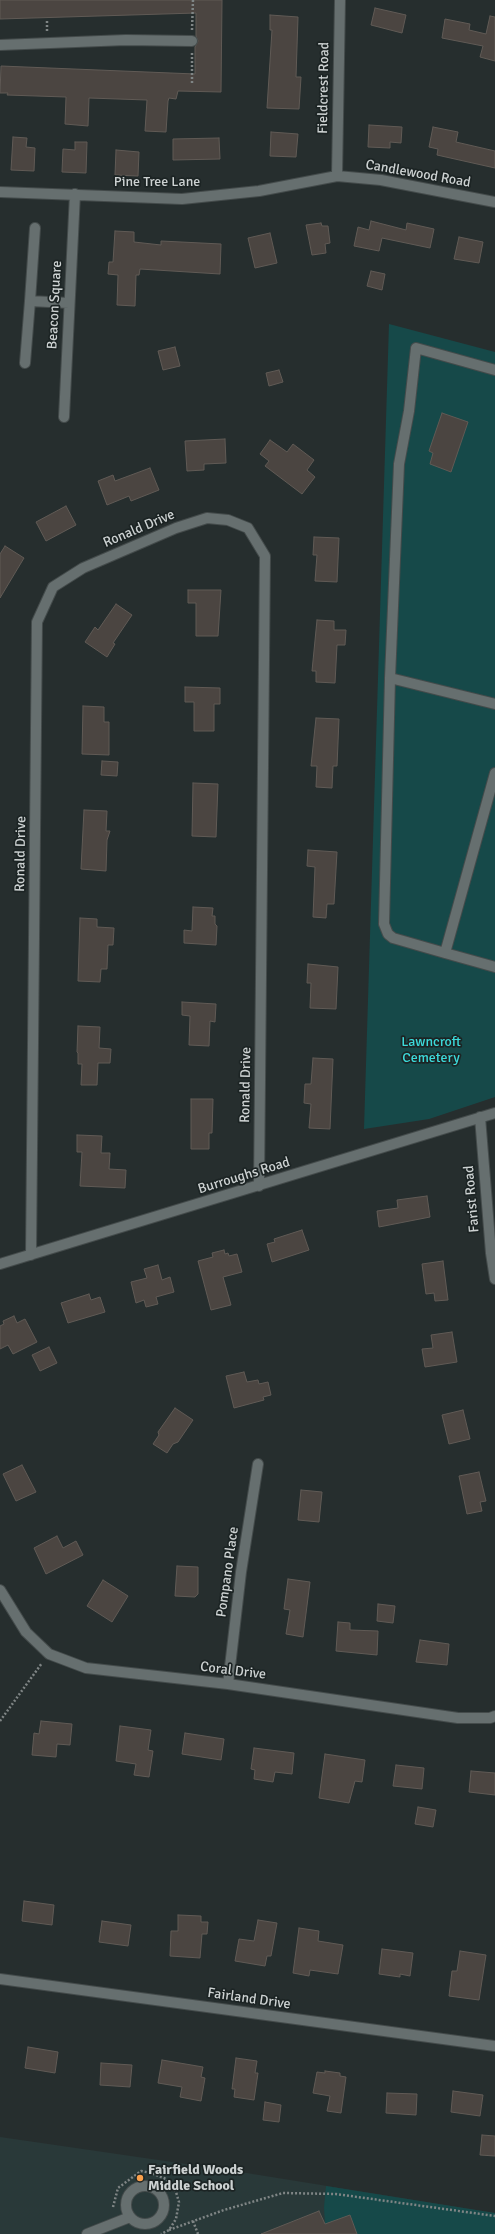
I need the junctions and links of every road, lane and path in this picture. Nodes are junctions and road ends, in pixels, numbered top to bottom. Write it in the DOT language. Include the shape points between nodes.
graph roads {
  1 [pos="340,0"];
  2 [pos="192,41"];
  3 [pos="0,45"];
  4 [pos="337,176"];
  5 [pos="0,192"];
  6 [pos="74,194"];
  7 [pos="495,202"];
  8 [pos="35,228"];
  9 [pos="30,301"];
  10 [pos="69,303"];
  11 [pos="25,363"];
  12 [pos="495,370"];
  13 [pos="64,417"];
  14 [pos="390,678"];
  15 [pos="495,704"];
  16 [pos="495,773"];
  17 [pos="445,953"];
  18 [pos="495,967"];
  19 [pos="495,1113"];
  20 [pos="480,1118"];
  21 [pos="259,1186"];
  22 [pos="31,1254"];
  23 [pos="0,1264"];
  24 [pos="495,1279"];
  25 [pos="258,1464"];
  26 [pos="0,1590"];
  27 [pos="49,1654"];
  28 [pos="228,1684"];
  29 [pos="495,1716"];
  30 [pos="0,1721"];
  31 [pos="0,1980"];
  32 [pos="495,2046"];
  33 [pos="113,2207"];
  34 [pos="495,2216"];
  35 [pos="130,2217"];
  36 [pos="193,2221"];
  37 [pos="169,2230"];
  38 [pos="87,2234"];
  39 [pos="161,2234"];
  40 [pos="198,2234"];
  1 -- 4 [label="street, Fieldcrest Road"];
  2 -- 3 [label="street" via="126,40"];
  4 -- 6 [label="street, Pine Tree Lane" via="259,191 182,199"];
  4 -- 7 [label="street, Candlewood Road" via="381,180"];
  5 -- 6 [label="street, Pine Tree Lane"];
  6 -- 10 [label="street, Beacon Square"];
  8 -- 9 [label="street"];
  9 -- 10 [label="street"];
  9 -- 11 [label="street"];
  10 -- 13 [label="street, Beacon Square"];
  12 -- 14 [label="street" via="416,348 409,412 399,464"];
  14 -- 15 [label="street"];
  14 -- 17 [label="street" via="384,924 388,934 393,938"];
  16 -- 17 [label="street"];
  17 -- 18 [label="street"];
  19 -- 20 [label="street, Burroughs Road"];
  20 -- 21 [label="street, Burroughs Road"];
  20 -- 24 [label="street, Farist Road"];
  21 -- 22 [label="street, Burroughs Road"];
  21 -- 22 [label="street, Ronald Drive" via="265,556 248,528 228,520 207,518 176,528 83,568 53,587 37,622"];
  22 -- 23 [label="street, Burroughs Road"];
  25 -- 28 [label="street, Pompano Place" via="241,1572"];
  26 -- 27 [label="street, Coral Drive" via="26,1632"];
  27 -- 28 [label="street, Coral Drive" via="86,1668"];
  27 -- 30 [label="path"];
  28 -- 29 [label="street, Coral Drive" via="458,1718"];
  31 -- 32 [label="street, Fairland Drive"];
  33 -- 37 [label="path" via="118,2188 141,2171 166,2179 176,2192 178,2208"];
  34 -- 36 [label="path" via="336,2194 283,2193"];
  35 -- 38 [label="street"];
  36 -- 37 [label="path"];
  36 -- 40 [label="path"];
  37 -- 39 [label="path"];
}
